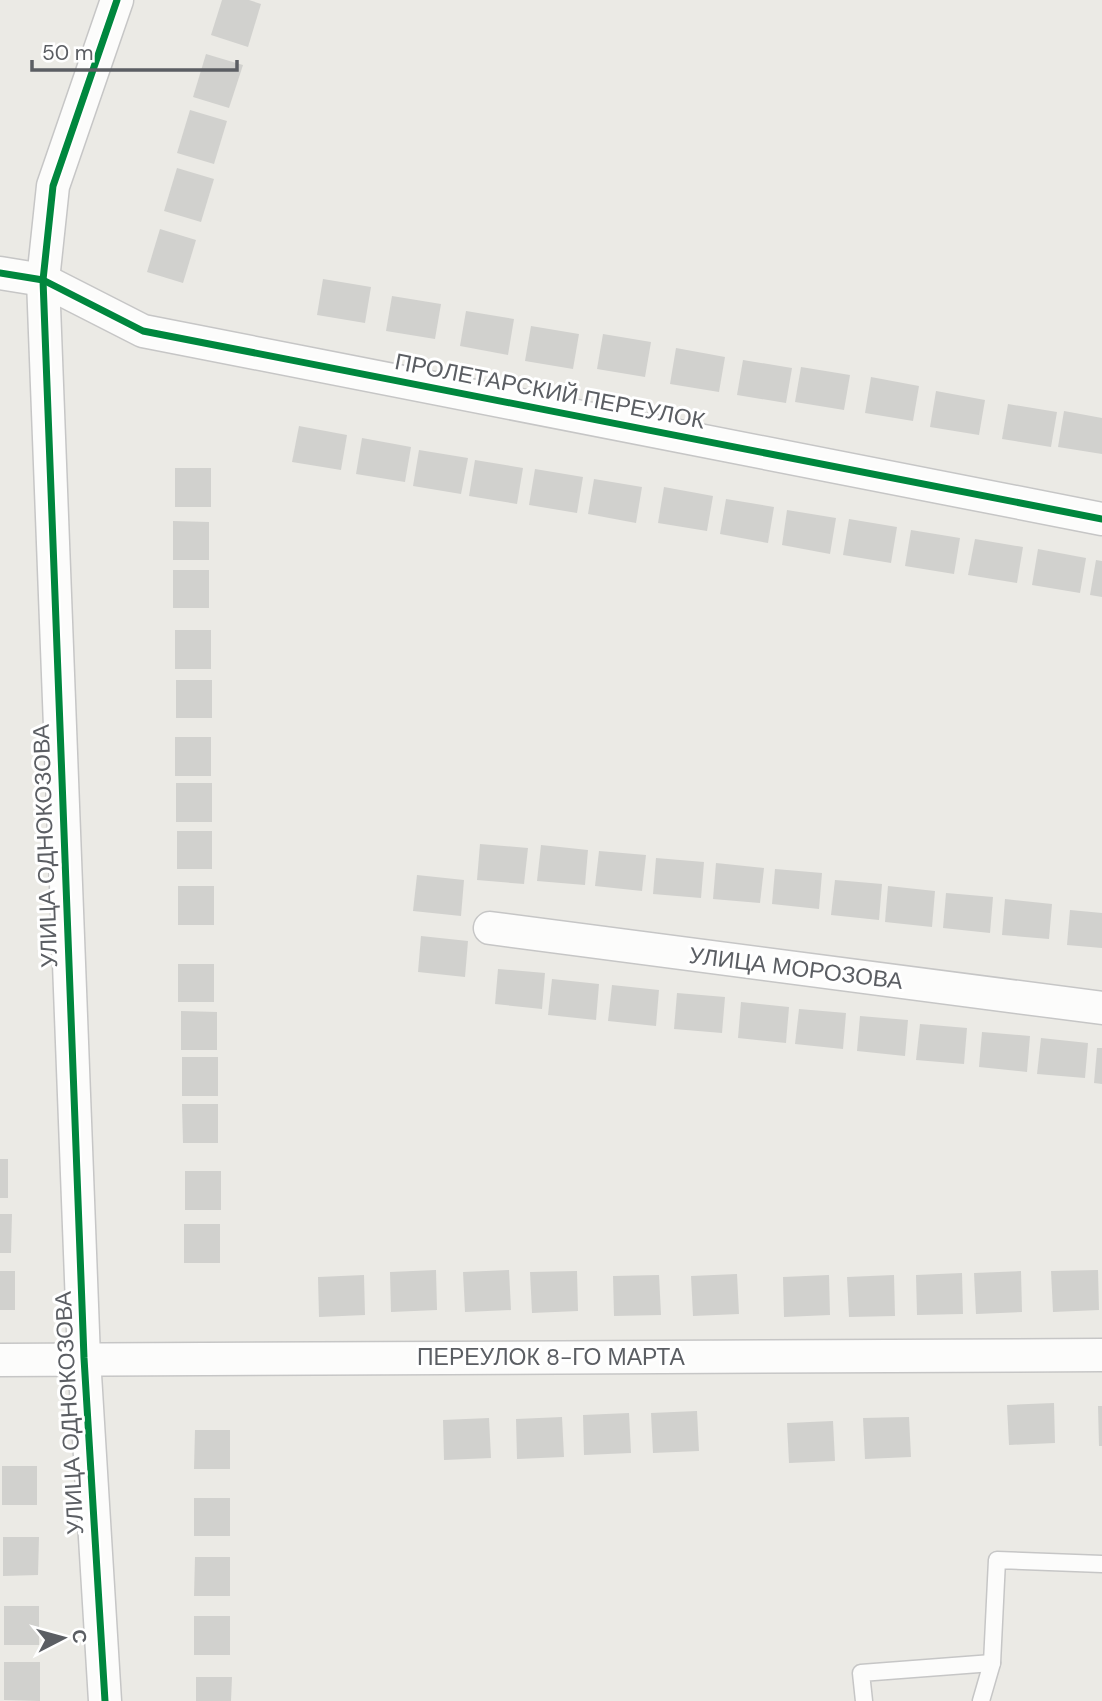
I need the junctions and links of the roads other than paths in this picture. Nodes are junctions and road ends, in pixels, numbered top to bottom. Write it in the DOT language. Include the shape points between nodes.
graph roads {
  1 [pos="117,0"];
  2 [pos="0,273"];
  3 [pos="43,280"];
  4 [pos="1102,519"];
  5 [pos="491,928"];
  6 [pos="1102,1008"];
  7 [pos="1102,1355"];
  8 [pos="84,1358"];
  9 [pos="0,1360"];
  10 [pos="1102,1564"];
  11 [pos="992,1663"];
  12 [pos="105,1701"];
  13 [pos="864,1701"];
  14 [pos="981,1701"];
  1 -- 3 [label="street, УЛИЦА ОДНОКОЗОВА" via="53,186"];
  2 -- 3 [label="street, ПРОЛЕТАРСКИЙ ПЕРЕУЛОК"];
  3 -- 4 [label="street, ПРОЛЕТАРСКИЙ ПЕРЕУЛОК" via="143,331"];
  3 -- 8 [label="street, УЛИЦА ОДНОКОЗОВА"];
  5 -- 6 [label="street, УЛИЦА МОРОЗОВА"];
  7 -- 8 [label="street, ПЕРЕУЛОК 8-ГО МАРТА"];
  8 -- 9 [label="street, ПЕРЕУЛОК 8-ГО МАРТА"];
  8 -- 12 [label="street, УЛИЦА ОДНОКОЗОВА"];
  10 -- 11 [label="lane" via="997,1560"];
  11 -- 13 [label="lane" via="861,1673"];
  11 -- 14 [label="lane"];
}
